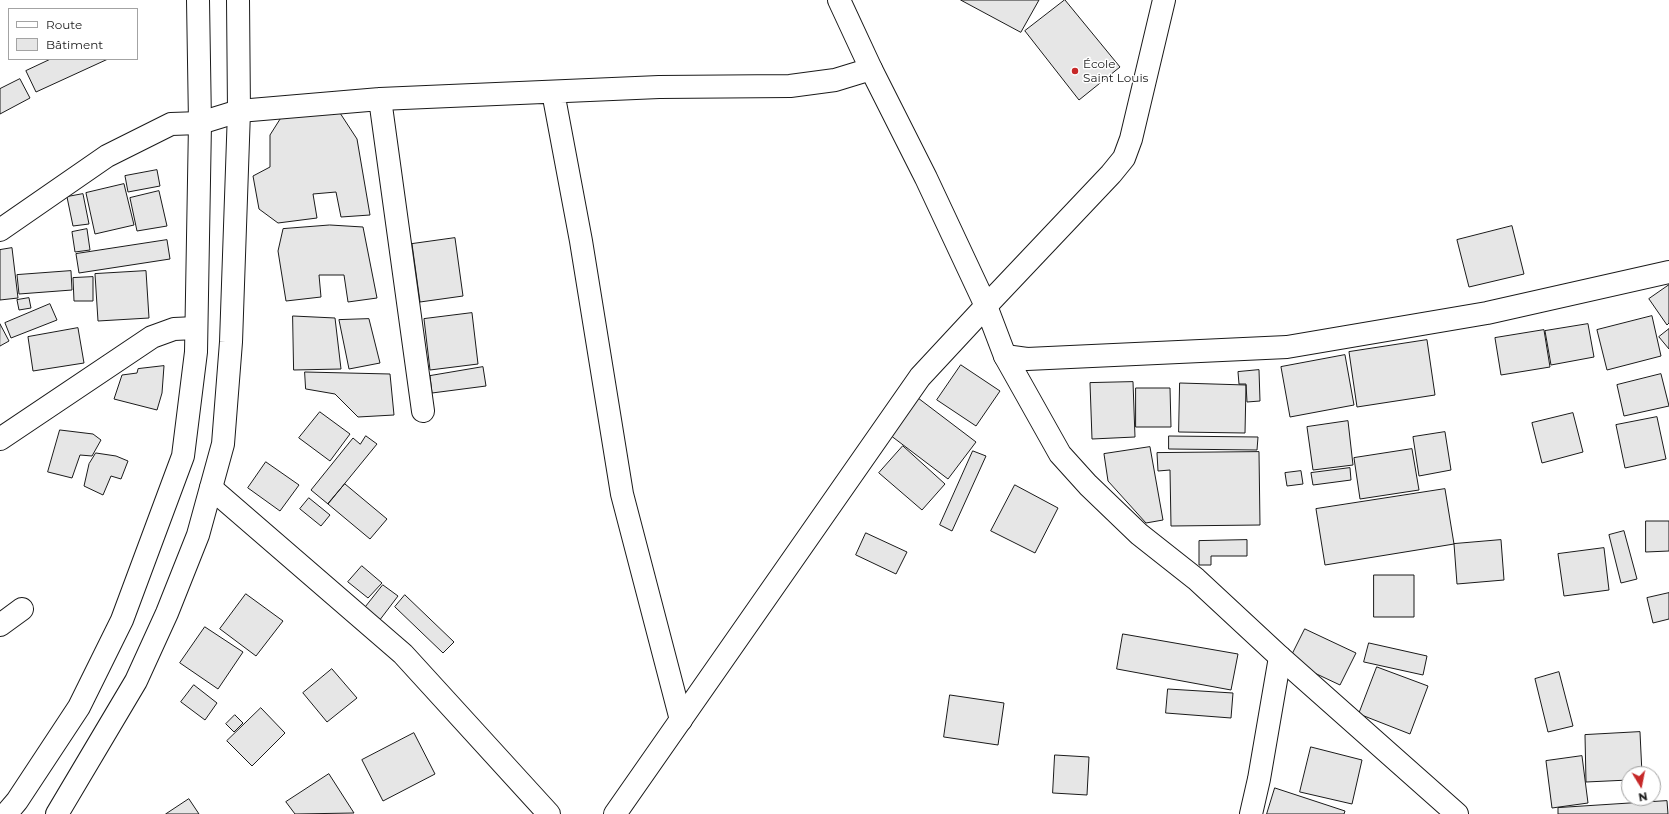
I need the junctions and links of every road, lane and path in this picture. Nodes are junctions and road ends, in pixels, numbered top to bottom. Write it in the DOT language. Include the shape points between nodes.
graph roads {
  1 [pos="198,0"];
  2 [pos="238,0"];
  3 [pos="839,0"];
  4 [pos="1164,0"];
  5 [pos="871,69"];
  6 [pos="553,92"];
  7 [pos="380,99"];
  8 [pos="239,111"];
  9 [pos="200,123"];
  10 [pos="0,230"];
  11 [pos="1669,272"];
  12 [pos="986,306"];
  13 [pos="196,328"];
  14 [pos="1005,356"];
  15 [pos="423,411"];
  16 [pos="0,439"];
  17 [pos="211,488"];
  18 [pos="22,609"];
  19 [pos="0,625"];
  20 [pos="1280,657"];
  21 [pos="681,720"];
  22 [pos="6,814"];
  23 [pos="57,814"];
  24 [pos="549,814"];
  25 [pos="616,814"];
  26 [pos="1251,814"];
  27 [pos="1457,814"];
  1 -- 9 [label="street"];
  2 -- 8 [label="street"];
  3 -- 5 [label="street"];
  4 -- 12 [label="street" via="1131,139 1124,158"];
  5 -- 6 [label="street" via="835,80 790,86 659,87"];
  5 -- 12 [label="street"];
  6 -- 7 [label="street"];
  6 -- 21 [label="street" via="581,241 622,494"];
  7 -- 8 [label="street"];
  7 -- 15 [label="street"];
  8 -- 9 [label="street"];
  8 -- 17 [label="street" via="231,342 223,444"];
  9 -- 10 [label="street" via="171,124 107,156"];
  9 -- 13 [label="street"];
  11 -- 14 [label="street" via="1487,313 1287,347 1027,359"];
  12 -- 14 [label="street"];
  12 -- 21 [label="street" via="920,377"];
  13 -- 16 [label="street" via="174,329 152,337"];
  13 -- 22 [label="street" via="196,352 183,456 122,620 79,707"];
  14 -- 20 [label="street" via="1060,454 1088,486 1139,534 1196,579"];
  17 -- 23 [label="street" via="198,535 136,681"];
  17 -- 24 [label="street" via="403,654"];
  18 -- 19 [label="street"];
  20 -- 26 [label="street"];
  20 -- 27 [label="street"];
  21 -- 25 [label="street"];
}
